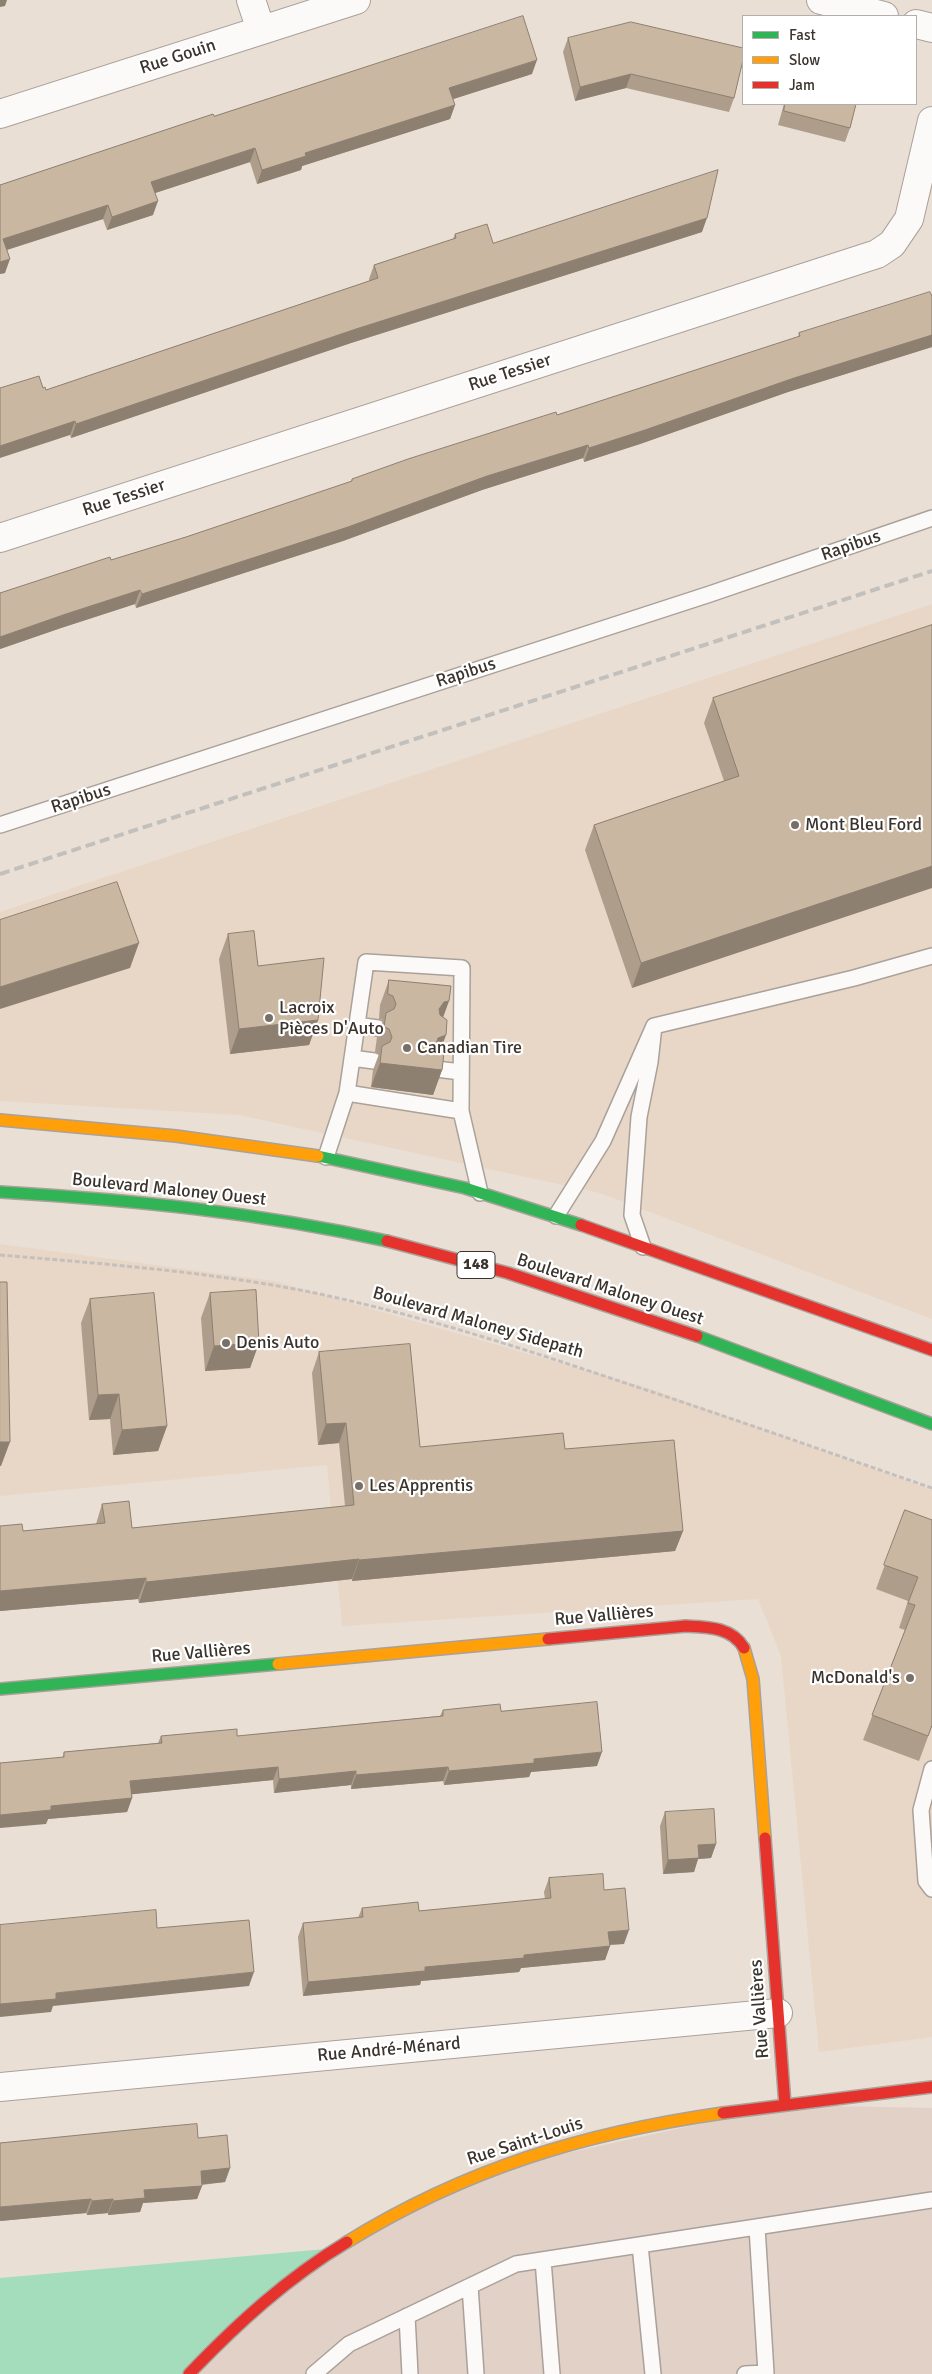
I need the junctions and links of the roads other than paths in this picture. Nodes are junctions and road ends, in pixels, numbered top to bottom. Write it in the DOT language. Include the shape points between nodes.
graph roads {
  1 [pos="251,0"];
  2 [pos="356,0"];
  3 [pos="821,0"];
  4 [pos="880,15"];
  5 [pos="917,24"];
  6 [pos="932,28"];
  7 [pos="261,30"];
  8 [pos="0,114"];
  9 [pos="932,120"];
  10 [pos="932,518"];
  11 [pos="0,538"];
  12 [pos="0,825"];
  13 [pos="932,956"];
  14 [pos="356,1025"];
  15 [pos="654,1026"];
  16 [pos="378,1028"];
  17 [pos="352,1058"];
  18 [pos="374,1061"];
  19 [pos="436,1069"];
  20 [pos="460,1072"];
  21 [pos="347,1093"];
  22 [pos="460,1110"];
  23 [pos="0,1120"];
  24 [pos="326,1158"];
  25 [pos="0,1192"];
  26 [pos="480,1193"];
  27 [pos="556,1216"];
  28 [pos="643,1247"];
  29 [pos="932,1350"];
  30 [pos="932,1424"];
  31 [pos="0,1689"];
  32 [pos="932,1771"];
  33 [pos="932,1888"];
  34 [pos="778,2013"];
  35 [pos="0,2087"];
  36 [pos="932,2087"];
  37 [pos="785,2105"];
  38 [pos="932,2200"];
  39 [pos="757,2227"];
  40 [pos="640,2245"];
  41 [pos="543,2260"];
  42 [pos="470,2286"];
  43 [pos="407,2316"];
  44 [pos="766,2373"];
  45 [pos="190,2374"];
  46 [pos="314,2374"];
  47 [pos="410,2374"];
  48 [pos="476,2374"];
  49 [pos="552,2374"];
  50 [pos="653,2374"];
  51 [pos="745,2374"];
  1 -- 7 [label="street"];
  2 -- 7 [label="street, Rue Gouin"];
  3 -- 4 [label="street"];
  5 -- 6 [label="street"];
  7 -- 8 [label="street, Rue Gouin"];
  9 -- 11 [label="street, Rue Tessier" via="909,219 892,244 877,254"];
  10 -- 12 [label="lane, Rapibus"];
  13 -- 15 [label="lane"];
  14 -- 16 [label="lane"];
  14 -- 17 [label="lane"];
  14 -- 20 [label="lane" via="366,962 462,968 453,1036"];
  15 -- 27 [label="lane" via="603,1142"];
  15 -- 28 [label="lane" via="639,1117 632,1215"];
  17 -- 18 [label="lane"];
  17 -- 21 [label="lane"];
  19 -- 20 [label="lane"];
  20 -- 22 [label="lane"];
  21 -- 22 [label="lane"];
  21 -- 24 [label="lane"];
  22 -- 26 [label="lane"];
  23 -- 24 [label="street" via="225,1141"];
  24 -- 26 [label="street"];
  25 -- 30 [label="street, Boulevard Maloney Ouest / 148" via="202,1208 299,1224 446,1256 683,1331"];
  26 -- 27 [label="street"];
  27 -- 28 [label="street"];
  28 -- 29 [label="street"];
  31 -- 34 [label="street, Rue Vallières" via="686,1626 709,1626 730,1631 744,1644 751,1662"];
  32 -- 33 [label="lane" via="921,1810 926,1881"];
  34 -- 35 [label="street, Rue André-Ménard"];
  34 -- 37 [label="street, Rue Vallières"];
  36 -- 37 [label="street, Rue Saint-Louis"];
  37 -- 45 [label="street, Rue Saint-Louis" via="614,2132 540,2153 440,2190 337,2248 291,2280 251,2312 206,2354"];
  38 -- 39 [label="lane"];
  39 -- 40 [label="lane"];
  39 -- 44 [label="lane"];
  40 -- 41 [label="lane"];
  40 -- 50 [label="lane"];
  41 -- 42 [label="lane" via="516,2264"];
  41 -- 49 [label="lane"];
  42 -- 43 [label="lane"];
  42 -- 48 [label="lane"];
  43 -- 46 [label="lane" via="349,2344"];
  43 -- 47 [label="lane"];
  44 -- 51 [label="lane"];
}
